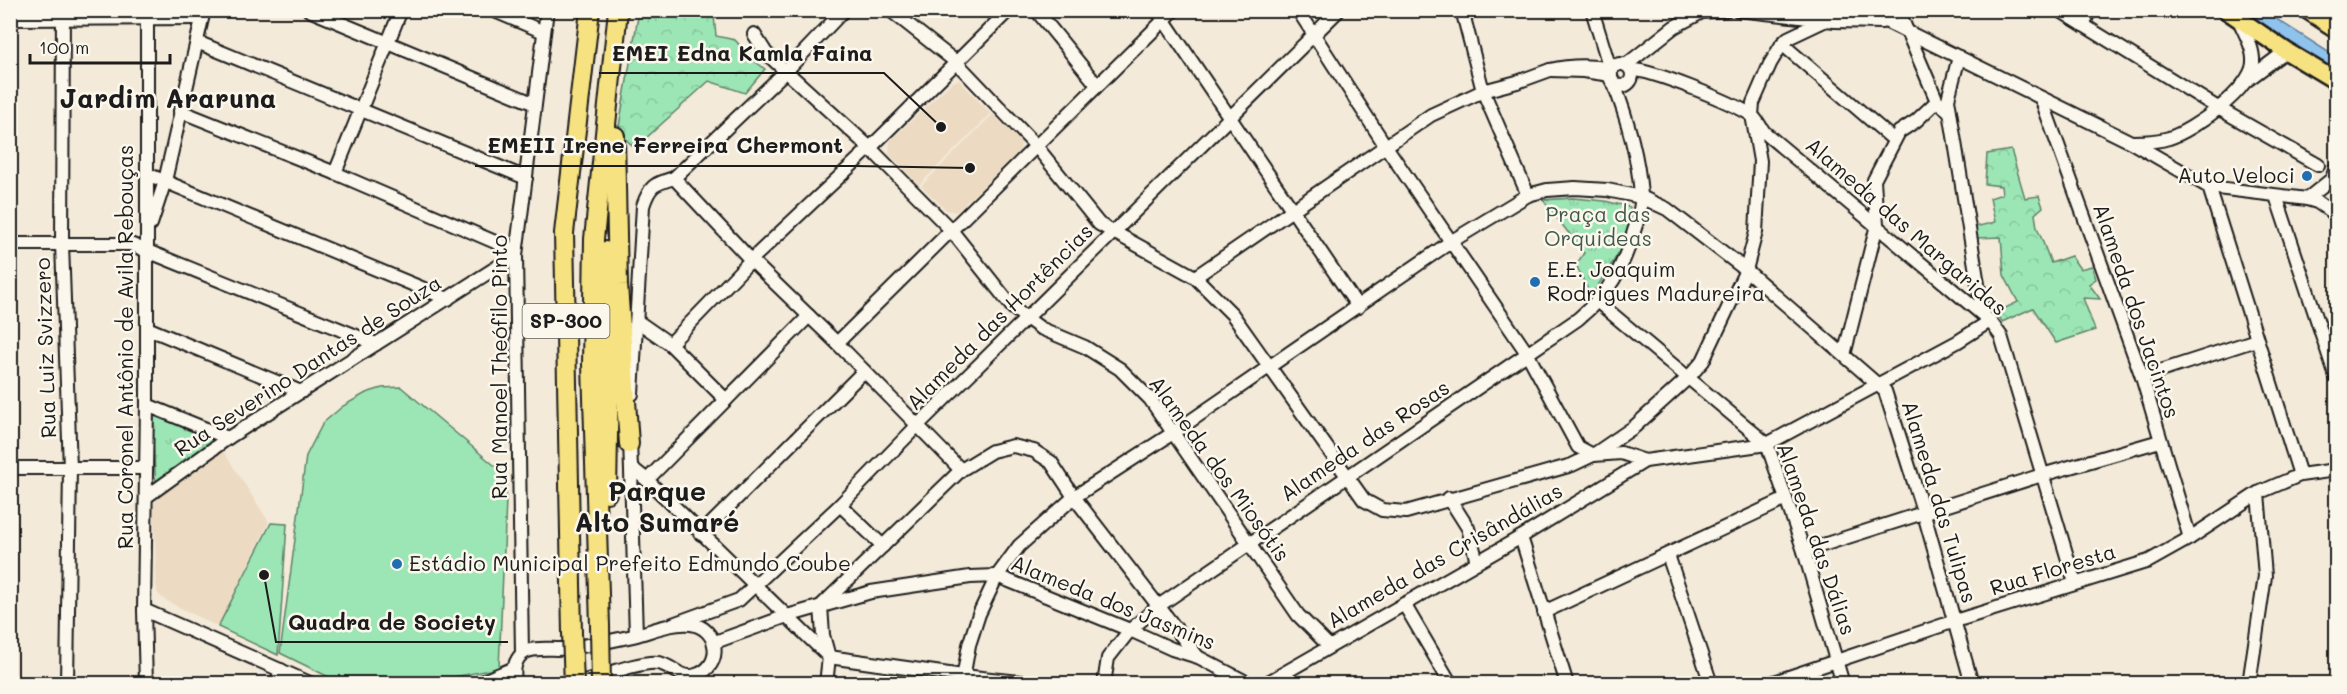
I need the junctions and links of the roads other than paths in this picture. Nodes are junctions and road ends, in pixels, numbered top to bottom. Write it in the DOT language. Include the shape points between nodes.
graph roads {
  1 [pos="309,10"];
  2 [pos="401,10"];
  3 [pos="492,10"];
  4 [pos="547,10"];
  5 [pos="590,10"];
  6 [pos="618,10"];
  7 [pos="630,10"];
  8 [pos="844,10"];
  9 [pos="890,10"];
  10 [pos="1009,10"];
  11 [pos="1036,10"];
  12 [pos="1174,10"];
  13 [pos="1298,10"];
  14 [pos="1339,10"];
  15 [pos="1462,10"];
  16 [pos="1592,10"];
  17 [pos="1726,10"];
  18 [pos="1738,10"];
  19 [pos="1849,10"];
  20 [pos="1863,10"];
  21 [pos="1898,10"];
  22 [pos="2059,10"];
  23 [pos="2090,10"];
  24 [pos="2307,10"];
  25 [pos="147,14"];
  26 [pos="203,14"];
  27 [pos="1780,14"];
  28 [pos="63,15"];
  29 [pos="2233,15"];
  30 [pos="1160,16"];
  31 [pos="10,19"];
  32 [pos="1830,20"];
  33 [pos="1886,22"];
  34 [pos="2083,25"];
  35 [pos="2337,29"];
  36 [pos="544,32"];
  37 [pos="1909,32"];
  38 [pos="754,34"];
  39 [pos="1314,35"];
  40 [pos="1785,41"];
  41 [pos="197,42"];
  42 [pos="388,43"];
  43 [pos="2286,51"];
  44 [pos="1959,57"];
  45 [pos="956,62"];
  46 [pos="786,71"];
  47 [pos="1622,72"];
  48 [pos="2337,81"];
  49 [pos="2243,84"];
  50 [pos="1097,85"];
  51 [pos="1483,91"];
  52 [pos="2040,98"];
  53 [pos="1937,101"];
  54 [pos="535,104"];
  55 [pos="2218,108"];
  56 [pos="361,110"];
  57 [pos="180,111"];
  58 [pos="1950,112"];
  59 [pos="1752,115"];
  60 [pos="1229,118"];
  61 [pos="1628,119"];
  62 [pos="615,136"];
  63 [pos="2169,138"];
  64 [pos="1894,140"];
  65 [pos="2131,142"];
  66 [pos="1385,145"];
  67 [pos="1036,146"];
  68 [pos="870,148"];
  69 [pos="2163,160"];
  70 [pos="2318,165"];
  71 [pos="2337,167"];
  72 [pos="335,173"];
  73 [pos="147,174"];
  74 [pos="526,178"];
  75 [pos="674,178"];
  76 [pos="165,181"];
  77 [pos="2209,187"];
  78 [pos="1527,195"];
  79 [pos="1641,196"];
  80 [pos="2276,196"];
  81 [pos="2307,199"];
  82 [pos="1291,210"];
  83 [pos="2337,215"];
  84 [pos="1877,225"];
  85 [pos="951,230"];
  86 [pos="1114,233"];
  87 [pos="147,236"];
  88 [pos="1452,241"];
  89 [pos="10,244"];
  90 [pos="62,244"];
  91 [pos="147,250"];
  92 [pos="516,253"];
  93 [pos="751,260"];
  94 [pos="493,270"];
  95 [pos="1746,270"];
  96 [pos="515,273"];
  97 [pos="1195,277"];
  98 [pos="448,299"];
  99 [pos="1598,302"];
  100 [pos="1358,307"];
  101 [pos="809,316"];
  102 [pos="1987,318"];
  103 [pos="1027,319"];
  104 [pos="637,321"];
  105 [pos="147,328"];
  106 [pos="2256,340"];
  107 [pos="837,343"];
  108 [pos="376,344"];
  109 [pos="670,344"];
  110 [pos="1527,353"];
  111 [pos="1844,355"];
  112 [pos="1270,366"];
  113 [pos="864,371"];
  114 [pos="2142,376"];
  115 [pos="1689,377"];
  116 [pos="2337,377"];
  117 [pos="1880,385"];
  118 [pos="301,392"];
  119 [pos="726,400"];
  120 [pos="147,405"];
  121 [pos="917,426"];
  122 [pos="1173,433"];
  123 [pos="228,438"];
  124 [pos="2160,441"];
  125 [pos="629,444"];
  126 [pos="1767,444"];
  127 [pos="1593,455"];
  128 [pos="1645,461"];
  129 [pos="10,468"];
  130 [pos="70,468"];
  131 [pos="145,468"];
  132 [pos="632,468"];
  133 [pos="961,470"];
  134 [pos="2337,470"];
  135 [pos="2042,475"];
  136 [pos="2300,475"];
  137 [pos="1347,478"];
  138 [pos="647,480"];
  139 [pos="2258,493"];
  140 [pos="1074,497"];
  141 [pos="146,498"];
  142 [pos="1449,498"];
  143 [pos="1786,499"];
  144 [pos="840,505"];
  145 [pos="1924,514"];
  146 [pos="701,534"];
  147 [pos="1521,537"];
  148 [pos="2190,538"];
  149 [pos="1249,543"];
  150 [pos="883,546"];
  151 [pos="1804,551"];
  152 [pos="1668,555"];
  153 [pos="1477,562"];
  154 [pos="859,568"];
  155 [pos="997,576"];
  156 [pos="2075,583"];
  157 [pos="754,586"];
  158 [pos="872,592"];
  159 [pos="598,593"];
  160 [pos="1404,604"];
  161 [pos="821,606"];
  162 [pos="1157,607"];
  163 [pos="144,610"];
  164 [pos="1544,612"];
  165 [pos="787,616"];
  166 [pos="1955,621"];
  167 [pos="168,622"];
  168 [pos="673,624"];
  169 [pos="1130,630"];
  170 [pos="636,635"];
  171 [pos="145,636"];
  172 [pos="1180,637"];
  173 [pos="715,642"];
  174 [pos="1329,646"];
  175 [pos="1172,649"];
  176 [pos="522,654"];
  177 [pos="829,657"];
  178 [pos="1198,657"];
  179 [pos="1836,661"];
  180 [pos="710,666"];
  181 [pos="514,668"];
  182 [pos="281,670"];
  183 [pos="962,680"];
  184 [pos="1566,683"];
  185 [pos="68,684"];
  186 [pos="146,684"];
  187 [pos="276,684"];
  188 [pos="312,684"];
  189 [pos="476,684"];
  190 [pos="516,684"];
  191 [pos="574,684"];
  192 [pos="601,684"];
  193 [pos="703,684"];
  194 [pos="826,684"];
  195 [pos="1040,684"];
  196 [pos="1104,684"];
  197 [pos="1250,684"];
  198 [pos="1265,684"];
  199 [pos="1452,684"];
  200 [pos="1711,684"];
  201 [pos="1768,684"];
  202 [pos="1843,684"];
  203 [pos="1972,684"];
  204 [pos="2249,684"];
  1 -- 42 [label="street"];
  2 -- 42 [label="street"];
  3 -- 36 [label="street"];
  4 -- 36 [label="street, Rua Manoel Theófilo Pinto"];
  5 -- 191 [label="highway, SP-300, bridge" via="564,233"];
  6 -- 159 [label="highway, SP-300" via="594,239 592,365"];
  7 -- 62 [label="highway"];
  8 -- 46 [label="street"];
  9 -- 45 [label="street"];
  10 -- 45 [label="street"];
  11 -- 50 [label="street"];
  12 -- 30 [label="street"];
  13 -- 39 [label="street"];
  14 -- 39 [label="street, Alameda das Hortências"];
  15 -- 51 [label="street"];
  16 -- 47 [label="street" via="1608,62"];
  17 -- 47 [label="street" via="1702,12 1674,27"];
  18 -- 27 [label="street"];
  19 -- 32 [label="street" via="1846,18"];
  20 -- 33 [label="street"];
  21 -- 37 [label="street"];
  22 -- 34 [label="street"];
  23 -- 34 [label="street"];
  24 -- 35 [label="main road"];
  25 -- 26 [label="street"];
  25 -- 28 [label="street"];
  25 -- 73 [label="street, Rua Coronel Antônio de Avila Rebouças"];
  26 -- 41 [label="street"];
  27 -- 32 [label="street"];
  27 -- 40 [label="street" via="1790,21 1792,30"];
  28 -- 31 [label="street"];
  28 -- 90 [label="street, Rua Luiz Svizzero"];
  29 -- 43 [label="main road"];
  29 -- 49 [label="street" via="2253,50 2253,66"];
  30 -- 50 [label="street"];
  30 -- 60 [label="street"];
  32 -- 33 [label="street"];
  32 -- 40 [label="street"];
  33 -- 37 [label="street"];
  34 -- 55 [label="street"];
  36 -- 54 [label="street, Rua Manoel Theófilo Pinto"];
  37 -- 44 [label="street"];
  37 -- 53 [label="street"];
  38 -- 46 [label="street, Alameda dos Miosótis" via="766,53"];
  39 -- 60 [label="street, Alameda das Hortências"];
  39 -- 66 [label="street"];
  40 -- 59 [label="street" via="1770,64 1753,103"];
  40 -- 64 [label="street"];
  41 -- 56 [label="street"];
  41 -- 57 [label="street"];
  42 -- 54 [label="street"];
  42 -- 56 [label="street"];
  43 -- 48 [label="main road"];
  43 -- 49 [label="street"];
  44 -- 52 [label="street"];
  44 -- 58 [label="street" via="1947,99"];
  45 -- 67 [label="street"];
  45 -- 68 [label="street"];
  46 -- 68 [label="street, Alameda dos Miosótis"];
  46 -- 75 [label="street"];
  47 -- 51 [label="street, Alameda das Margaridas" via="1594,65 1566,66"];
  47 -- 59 [label="street, Alameda das Margaridas" via="1640,70 1726,101"];
  47 -- 61 [label="street"];
  47 -- 61 [label="street"];
  49 -- 55 [label="street"];
  50 -- 67 [label="street"];
  51 -- 66 [label="street, Alameda das Margaridas" via="1431,115"];
  51 -- 78 [label="street"];
  52 -- 65 [label="street"];
  52 -- 114 [label="street, Alameda dos Jacintos"];
  53 -- 58 [label="street"];
  53 -- 64 [label="street"];
  54 -- 74 [label="street, Rua Manoel Theófilo Pinto"];
  55 -- 63 [label="street"];
  55 -- 70 [label="street"];
  56 -- 72 [label="street"];
  56 -- 74 [label="street"];
  57 -- 72 [label="street"];
  57 -- 76 [label="street"];
  58 -- 102 [label="street"];
  59 -- 84 [label="street, Alameda das Margaridas" via="1764,132"];
  59 -- 95 [label="street" via="1760,161 1756,232"];
  60 -- 82 [label="street"];
  60 -- 86 [label="street, Alameda das Hortências"];
  61 -- 79 [label="street, Alameda das Rosas"];
  62 -- 125 [label="highway" via="618,285"];
  62 -- 159 [label="highway" via="605,247 607,499"];
  63 -- 65 [label="street"];
  63 -- 69 [label="street" via="2162,146"];
  64 -- 84 [label="street" via="1874,180"];
  65 -- 69 [label="street"];
  66 -- 82 [label="street, Alameda das Margaridas"];
  66 -- 88 [label="street"];
  67 -- 85 [label="street"];
  67 -- 86 [label="street" via="1099,224"];
  68 -- 85 [label="street, Alameda dos Miosótis"];
  68 -- 93 [label="street"];
  69 -- 77 [label="street"];
  71 -- 81 [label="street" via="2332,178"];
  72 -- 92 [label="street"];
  73 -- 76 [label="street"];
  73 -- 87 [label="street, Rua Coronel Antônio de Avila Rebouças"];
  74 -- 92 [label="street, Rua Manoel Theófilo Pinto"];
  75 -- 93 [label="street"];
  75 -- 104 [label="street" via="655,183 643,206"];
  76 -- 87 [label="street"];
  76 -- 98 [label="street"];
  77 -- 80 [label="street"];
  77 -- 106 [label="street"];
  78 -- 79 [label="street, Alameda das Tulipas" via="1575,188"];
  78 -- 88 [label="street"];
  79 -- 95 [label="street, Alameda das Tulipas" via="1667,209"];
  79 -- 99 [label="street, Alameda das Rosas" via="1627,254 1615,280"];
  80 -- 81 [label="street"];
  80 -- 116 [label="street"];
  81 -- 83 [label="street"];
  82 -- 97 [label="street, Alameda das Margaridas"];
  82 -- 100 [label="street"];
  84 -- 102 [label="street, Alameda das Margaridas"];
  84 -- 111 [label="street"];
  85 -- 103 [label="street, Alameda dos Miosótis" via="1013,308"];
  85 -- 107 [label="street"];
  86 -- 97 [label="street"];
  86 -- 103 [label="street, Alameda das Hortências"];
  87 -- 91 [label="street, Rua Coronel Antônio de Avila Rebouças"];
  88 -- 100 [label="street"];
  88 -- 110 [label="street"];
  89 -- 90 [label="street"];
  90 -- 91 [label="street" via="130,244"];
  90 -- 130 [label="street, Rua Luiz Svizzero"];
  91 -- 105 [label="street, Rua Coronel Antônio de Avila Rebouças"];
  91 -- 108 [label="street"];
  92 -- 94 [label="street, Rua Severino Dantas de Souza"];
  92 -- 96 [label="street, Rua Manoel Theófilo Pinto"];
  93 -- 101 [label="street"];
  93 -- 109 [label="street"];
  94 -- 96 [label="street" via="508,269"];
  94 -- 98 [label="street, Rua Severino Dantas de Souza"];
  95 -- 111 [label="street, Alameda das Tulipas"];
  95 -- 115 [label="street" via="1703,362"];
  96 -- 176 [label="street, Rua Manoel Theófilo Pinto"];
  97 -- 112 [label="street" via="1232,314"];
  98 -- 108 [label="street, Rua Severino Dantas de Souza"];
  99 -- 110 [label="street, Alameda das Rosas"];
  99 -- 115 [label="street, Alameda das Dálias"];
  100 -- 112 [label="street"];
  101 -- 107 [label="street"];
  101 -- 119 [label="street"];
  102 -- 117 [label="street" via="1957,342"];
  102 -- 135 [label="street, Alameda das Margaridas" via="2001,336"];
  103 -- 121 [label="street, Alameda das Hortências"];
  103 -- 122 [label="street, Alameda dos Miosótis" via="1120,369 1150,399"];
  104 -- 109 [label="street"];
  104 -- 125 [label="street"];
  105 -- 118 [label="street"];
  105 -- 120 [label="street, Rua Coronel Antônio de Avila Rebouças"];
  106 -- 114 [label="street"];
  106 -- 136 [label="street"];
  107 -- 113 [label="street"];
  108 -- 118 [label="street, Rua Severino Dantas de Souza"];
  109 -- 119 [label="street"];
  110 -- 127 [label="street" via="1578,447"];
  110 -- 137 [label="street, Alameda das Rosas"];
  111 -- 117 [label="street, Alameda das Tulipas"];
  112 -- 122 [label="street"];
  112 -- 137 [label="street"];
  113 -- 121 [label="street"];
  113 -- 146 [label="street"];
  114 -- 124 [label="street, Alameda dos Jacintos"];
  115 -- 126 [label="street, Alameda das Dálias"];
  115 -- 127 [label="street" via="1634,427"];
  117 -- 126 [label="street"];
  117 -- 145 [label="street, Alameda das Tulipas"];
  118 -- 123 [label="street, Rua Severino Dantas de Souza"];
  119 -- 138 [label="street"];
  120 -- 123 [label="street"];
  120 -- 131 [label="street, Rua Coronel Antônio de Avila Rebouças"];
  121 -- 133 [label="street"];
  121 -- 144 [label="street, Alameda das Hortências"];
  122 -- 140 [label="street"];
  122 -- 149 [label="street, Alameda dos Miosótis"];
  123 -- 141 [label="street, Rua Severino Dantas de Souza"];
  124 -- 135 [label="street"];
  124 -- 148 [label="street, Alameda dos Jacintos"];
  125 -- 132 [label="street"];
  126 -- 128 [label="street"];
  126 -- 143 [label="street, Alameda das Dálias"];
  127 -- 128 [label="street" via="1621,453"];
  127 -- 142 [label="street" via="1572,465"];
  128 -- 147 [label="street, Alameda das Crisândálias"];
  129 -- 130 [label="street"];
  130 -- 131 [label="street"];
  130 -- 185 [label="street, Rua Luiz Svizzero"];
  131 -- 141 [label="street, Rua Coronel Antônio de Avila Rebouças"];
  132 -- 138 [label="street"];
  132 -- 170 [label="street"];
  133 -- 140 [label="street" via="992,451 1013,446 1034,451 1051,462"];
  133 -- 150 [label="street"];
  134 -- 136 [label="street, Rua Floresta"];
  135 -- 145 [label="street"];
  135 -- 156 [label="street, Alameda das Margaridas"];
  136 -- 139 [label="street, Rua Floresta"];
  137 -- 142 [label="street" via="1364,500 1382,510 1406,512"];
  137 -- 149 [label="street, Alameda das Rosas"];
  138 -- 146 [label="street"];
  139 -- 148 [label="street, Rua Floresta"];
  139 -- 204 [label="street" via="2265,576"];
  140 -- 155 [label="street" via="1019,546"];
  140 -- 162 [label="street"];
  141 -- 163 [label="street, Rua Coronel Antônio de Avila Rebouças"];
  142 -- 153 [label="street" via="1468,528"];
  143 -- 151 [label="street, Alameda das Dálias"];
  143 -- 152 [label="street"];
  144 -- 150 [label="street"];
  144 -- 157 [label="street, Alameda das Hortências"];
  145 -- 151 [label="street"];
  145 -- 166 [label="street, Alameda das Tulipas"];
  146 -- 157 [label="street"];
  147 -- 153 [label="street, Alameda das Crisândálias"];
  147 -- 164 [label="street"];
  148 -- 156 [label="street, Rua Floresta" via="2149,561"];
  149 -- 162 [label="street, Alameda das Rosas"];
  149 -- 174 [label="street, Alameda dos Miosótis" via="1298,615"];
  150 -- 154 [label="street"];
  151 -- 179 [label="street, Alameda das Dálias"];
  152 -- 164 [label="street"];
  152 -- 200 [label="street"];
  153 -- 160 [label="street, Alameda das Crisândálias"];
  154 -- 158 [label="street" via="858,587"];
  154 -- 161 [label="street"];
  155 -- 158 [label="street, Alameda dos Jasmins"];
  155 -- 169 [label="street, Alameda dos Jasmins"];
  155 -- 183 [label="street" via="979,614"];
  156 -- 166 [label="street, Rua Floresta"];
  157 -- 165 [label="street"];
  157 -- 168 [label="street, Alameda das Hortências" via="730,605"];
  158 -- 161 [label="street, Alameda dos Jasmins"];
  159 -- 192 [label="highway, SP-300, bridge"];
  160 -- 174 [label="street, Alameda das Crisândálias"];
  160 -- 199 [label="street"];
  161 -- 165 [label="street, Alameda dos Jasmins"];
  161 -- 177 [label="street"];
  162 -- 169 [label="street, Alameda das Rosas"];
  162 -- 172 [label="street"];
  163 -- 167 [label="street"];
  163 -- 171 [label="street, Rua Coronel Antônio de Avila Rebouças"];
  164 -- 184 [label="street"];
  165 -- 173 [label="street, Alameda dos Jasmins"];
  165 -- 177 [label="street"];
  166 -- 179 [label="street, Rua Floresta"];
  166 -- 203 [label="street, Alameda das Tulipas"];
  167 -- 171 [label="street"];
  167 -- 182 [label="street"];
  168 -- 170 [label="street"];
  168 -- 173 [label="street" via="692,624 707,631"];
  169 -- 175 [label="street, Alameda dos Jasmins"];
  169 -- 196 [label="street, Alameda das Rosas" via="1108,658"];
  170 -- 176 [label="street" via="563,650 536,648"];
  171 -- 186 [label="street, Rua Coronel Antônio de Avila Rebouças"];
  172 -- 175 [label="street"];
  172 -- 178 [label="street"];
  173 -- 180 [label="street"];
  174 -- 198 [label="street, Alameda das Crisândálias"];
  175 -- 178 [label="street, Alameda dos Jasmins"];
  176 -- 181 [label="street"];
  177 -- 183 [label="street"];
  177 -- 194 [label="street"];
  178 -- 197 [label="street, Alameda dos Jasmins"];
  179 -- 201 [label="street, Rua Floresta"];
  179 -- 202 [label="street, Alameda das Dálias"];
  180 -- 191 [label="street" via="702,673 688,676 653,663"];
  180 -- 193 [label="street"];
  181 -- 189 [label="street"];
  181 -- 190 [label="street"];
  182 -- 187 [label="street"];
  182 -- 188 [label="street"];
  183 -- 195 [label="street"];
}
